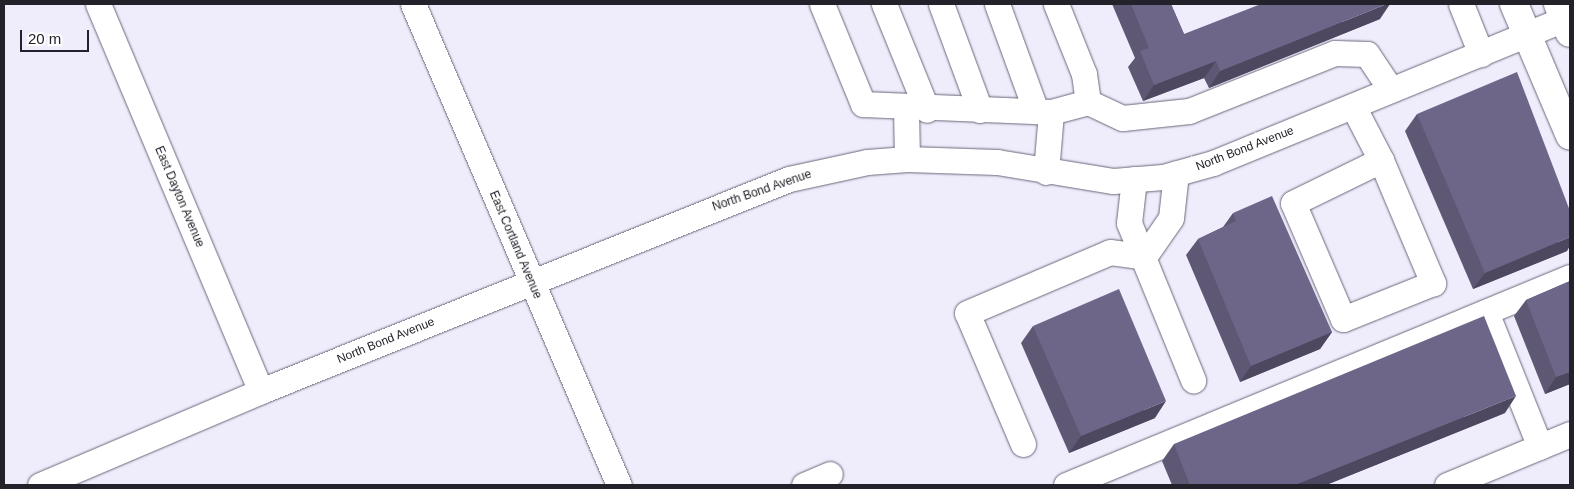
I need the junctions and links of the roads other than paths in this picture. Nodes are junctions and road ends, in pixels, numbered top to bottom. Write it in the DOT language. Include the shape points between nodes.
graph roads {
  1 [pos="98,4"];
  2 [pos="413,4"];
  3 [pos="822,4"];
  4 [pos="884,4"];
  5 [pos="941,4"];
  6 [pos="997,4"];
  7 [pos="1056,4"];
  8 [pos="1461,4"];
  9 [pos="1514,4"];
  10 [pos="1564,18"];
  11 [pos="1527,35"];
  12 [pos="1482,54"];
  13 [pos="1391,90"];
  14 [pos="1088,102"];
  15 [pos="1354,106"];
  16 [pos="917,109"];
  17 [pos="980,110"];
  18 [pos="1044,111"];
  19 [pos="1570,136"];
  20 [pos="907,159"];
  21 [pos="1381,160"];
  22 [pos="1046,172"];
  23 [pos="1176,174"];
  24 [pos="1134,179"];
  25 [pos="1144,257"];
  26 [pos="1570,277"];
  27 [pos="532,283"];
  28 [pos="1486,312"];
  29 [pos="1193,380"];
  30 [pos="261,390"];
  31 [pos="1570,434"];
  32 [pos="1023,444"];
  33 [pos="1540,447"];
  34 [pos="830,474"];
  35 [pos="1483,478"];
  36 [pos="40,485"];
  37 [pos="619,485"];
  38 [pos="804,485"];
  39 [pos="1066,485"];
  40 [pos="1447,485"];
  1 -- 30 [label="street, East Dayton Avenue"];
  2 -- 27 [label="street, East Cortland Avenue"];
  3 -- 16 [label="street" via="863,104"];
  4 -- 16 [label="street"];
  5 -- 17 [label="street"];
  6 -- 18 [label="street"];
  7 -- 14 [label="street" via="1084,74"];
  8 -- 12 [label="street"];
  9 -- 11 [label="main road"];
  10 -- 11 [label="street, North Bond Avenue"];
  11 -- 12 [label="street, North Bond Avenue"];
  11 -- 19 [label="main road"];
  12 -- 13 [label="street, North Bond Avenue"];
  13 -- 14 [label="street" via="1367,54 1335,53 1189,111 1123,118"];
  13 -- 15 [label="street, North Bond Avenue"];
  14 -- 18 [label="street"];
  15 -- 21 [label="street"];
  15 -- 23 [label="street, North Bond Avenue" via="1213,163"];
  16 -- 17 [label="street"];
  16 -- 20 [label="street"];
  17 -- 18 [label="street"];
  18 -- 22 [label="street"];
  20 -- 22 [label="street, North Bond Avenue" via="997,162"];
  20 -- 27 [label="street, North Bond Avenue" via="867,162 788,179"];
  21 -- 21 [label="street" via="1433,283 1343,319 1293,203"];
  22 -- 24 [label="street, North Bond Avenue"];
  23 -- 24 [label="street, North Bond Avenue"];
  23 -- 25 [label="street" via="1171,218"];
  24 -- 25 [label="street" via="1129,223"];
  25 -- 29 [label="street"];
  25 -- 32 [label="street" via="1110,252 967,313"];
  26 -- 28 [label="street"];
  27 -- 30 [label="street, North Bond Avenue"];
  27 -- 37 [label="street, East Cortland Avenue"];
  28 -- 33 [label="street"];
  28 -- 39 [label="street"];
  30 -- 36 [label="street, North Bond Avenue"];
  31 -- 33 [label="street"];
  33 -- 35 [label="street"];
  34 -- 38 [label="street"];
  35 -- 40 [label="street"];
}
